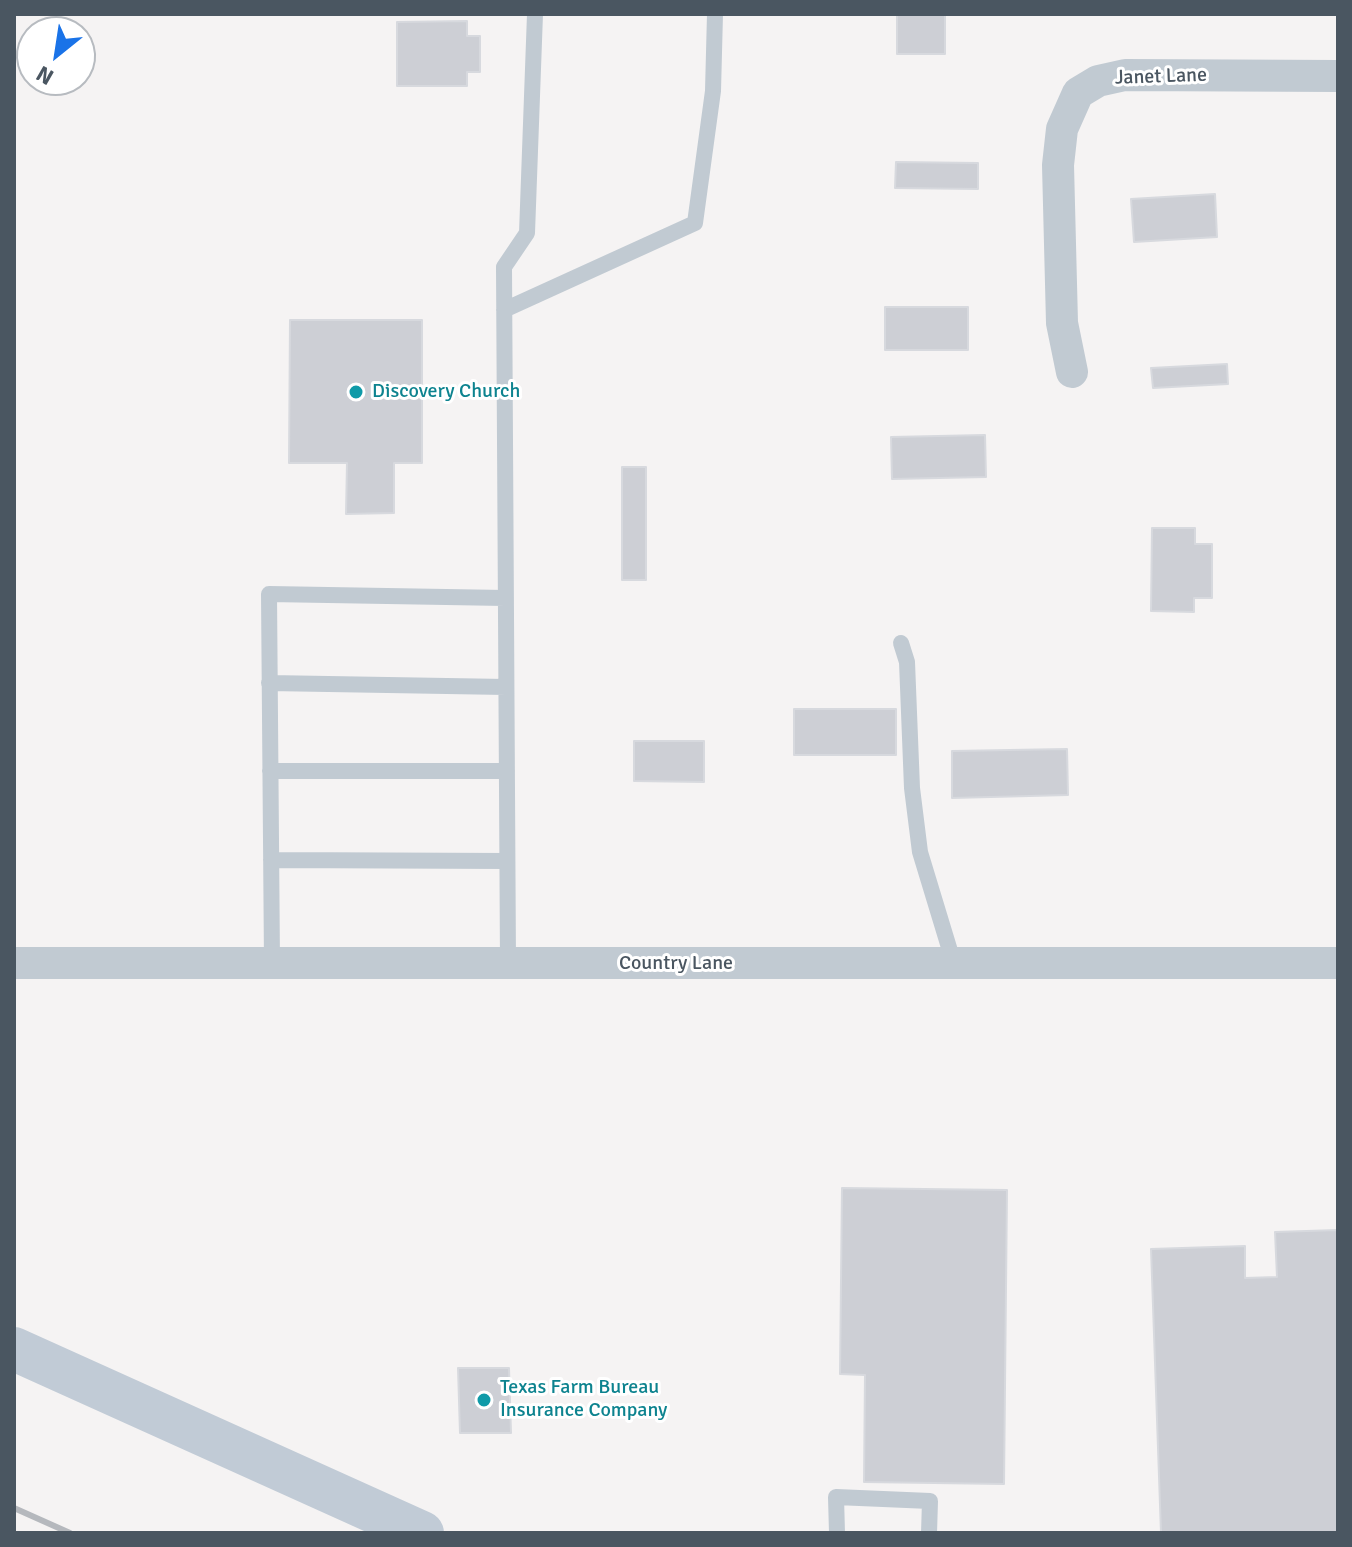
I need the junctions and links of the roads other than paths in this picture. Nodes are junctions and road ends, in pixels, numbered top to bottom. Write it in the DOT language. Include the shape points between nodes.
graph roads {
  1 [pos="535,14"];
  2 [pos="715,14"];
  3 [pos="1338,76"];
  4 [pos="504,310"];
  5 [pos="1072,372"];
  6 [pos="505,598"];
  7 [pos="901,643"];
  8 [pos="269,683"];
  9 [pos="506,687"];
  10 [pos="270,771"];
  11 [pos="507,771"];
  12 [pos="271,860"];
  13 [pos="507,861"];
  14 [pos="14,963"];
  15 [pos="272,963"];
  16 [pos="1338,963"];
  17 [pos="508,964"];
  18 [pos="954,964"];
  19 [pos="14,1349"];
  20 [pos="422,1533"];
  21 [pos="837,1533"];
  22 [pos="929,1533"];
  1 -- 4 [label="lane" via="527,233 504,267"];
  2 -- 4 [label="lane" via="713,91 695,223"];
  3 -- 5 [label="street, Janet Lane" via="1125,75 1098,81 1078,93 1062,129 1058,165 1062,323"];
  4 -- 6 [label="lane"];
  6 -- 8 [label="lane" via="269,594"];
  6 -- 9 [label="lane"];
  7 -- 18 [label="lane" via="907,662 920,852"];
  8 -- 9 [label="lane"];
  8 -- 10 [label="lane"];
  9 -- 11 [label="lane"];
  10 -- 11 [label="lane"];
  10 -- 12 [label="lane"];
  11 -- 13 [label="lane"];
  12 -- 13 [label="lane"];
  12 -- 15 [label="lane"];
  13 -- 17 [label="lane"];
  14 -- 15 [label="street, Country Lane"];
  15 -- 17 [label="street, Country Lane"];
  16 -- 18 [label="street, Country Lane"];
  17 -- 18 [label="street, Country Lane"];
  19 -- 20 [label="main road"];
  21 -- 22 [label="lane" via="836,1497 930,1501"];
}
